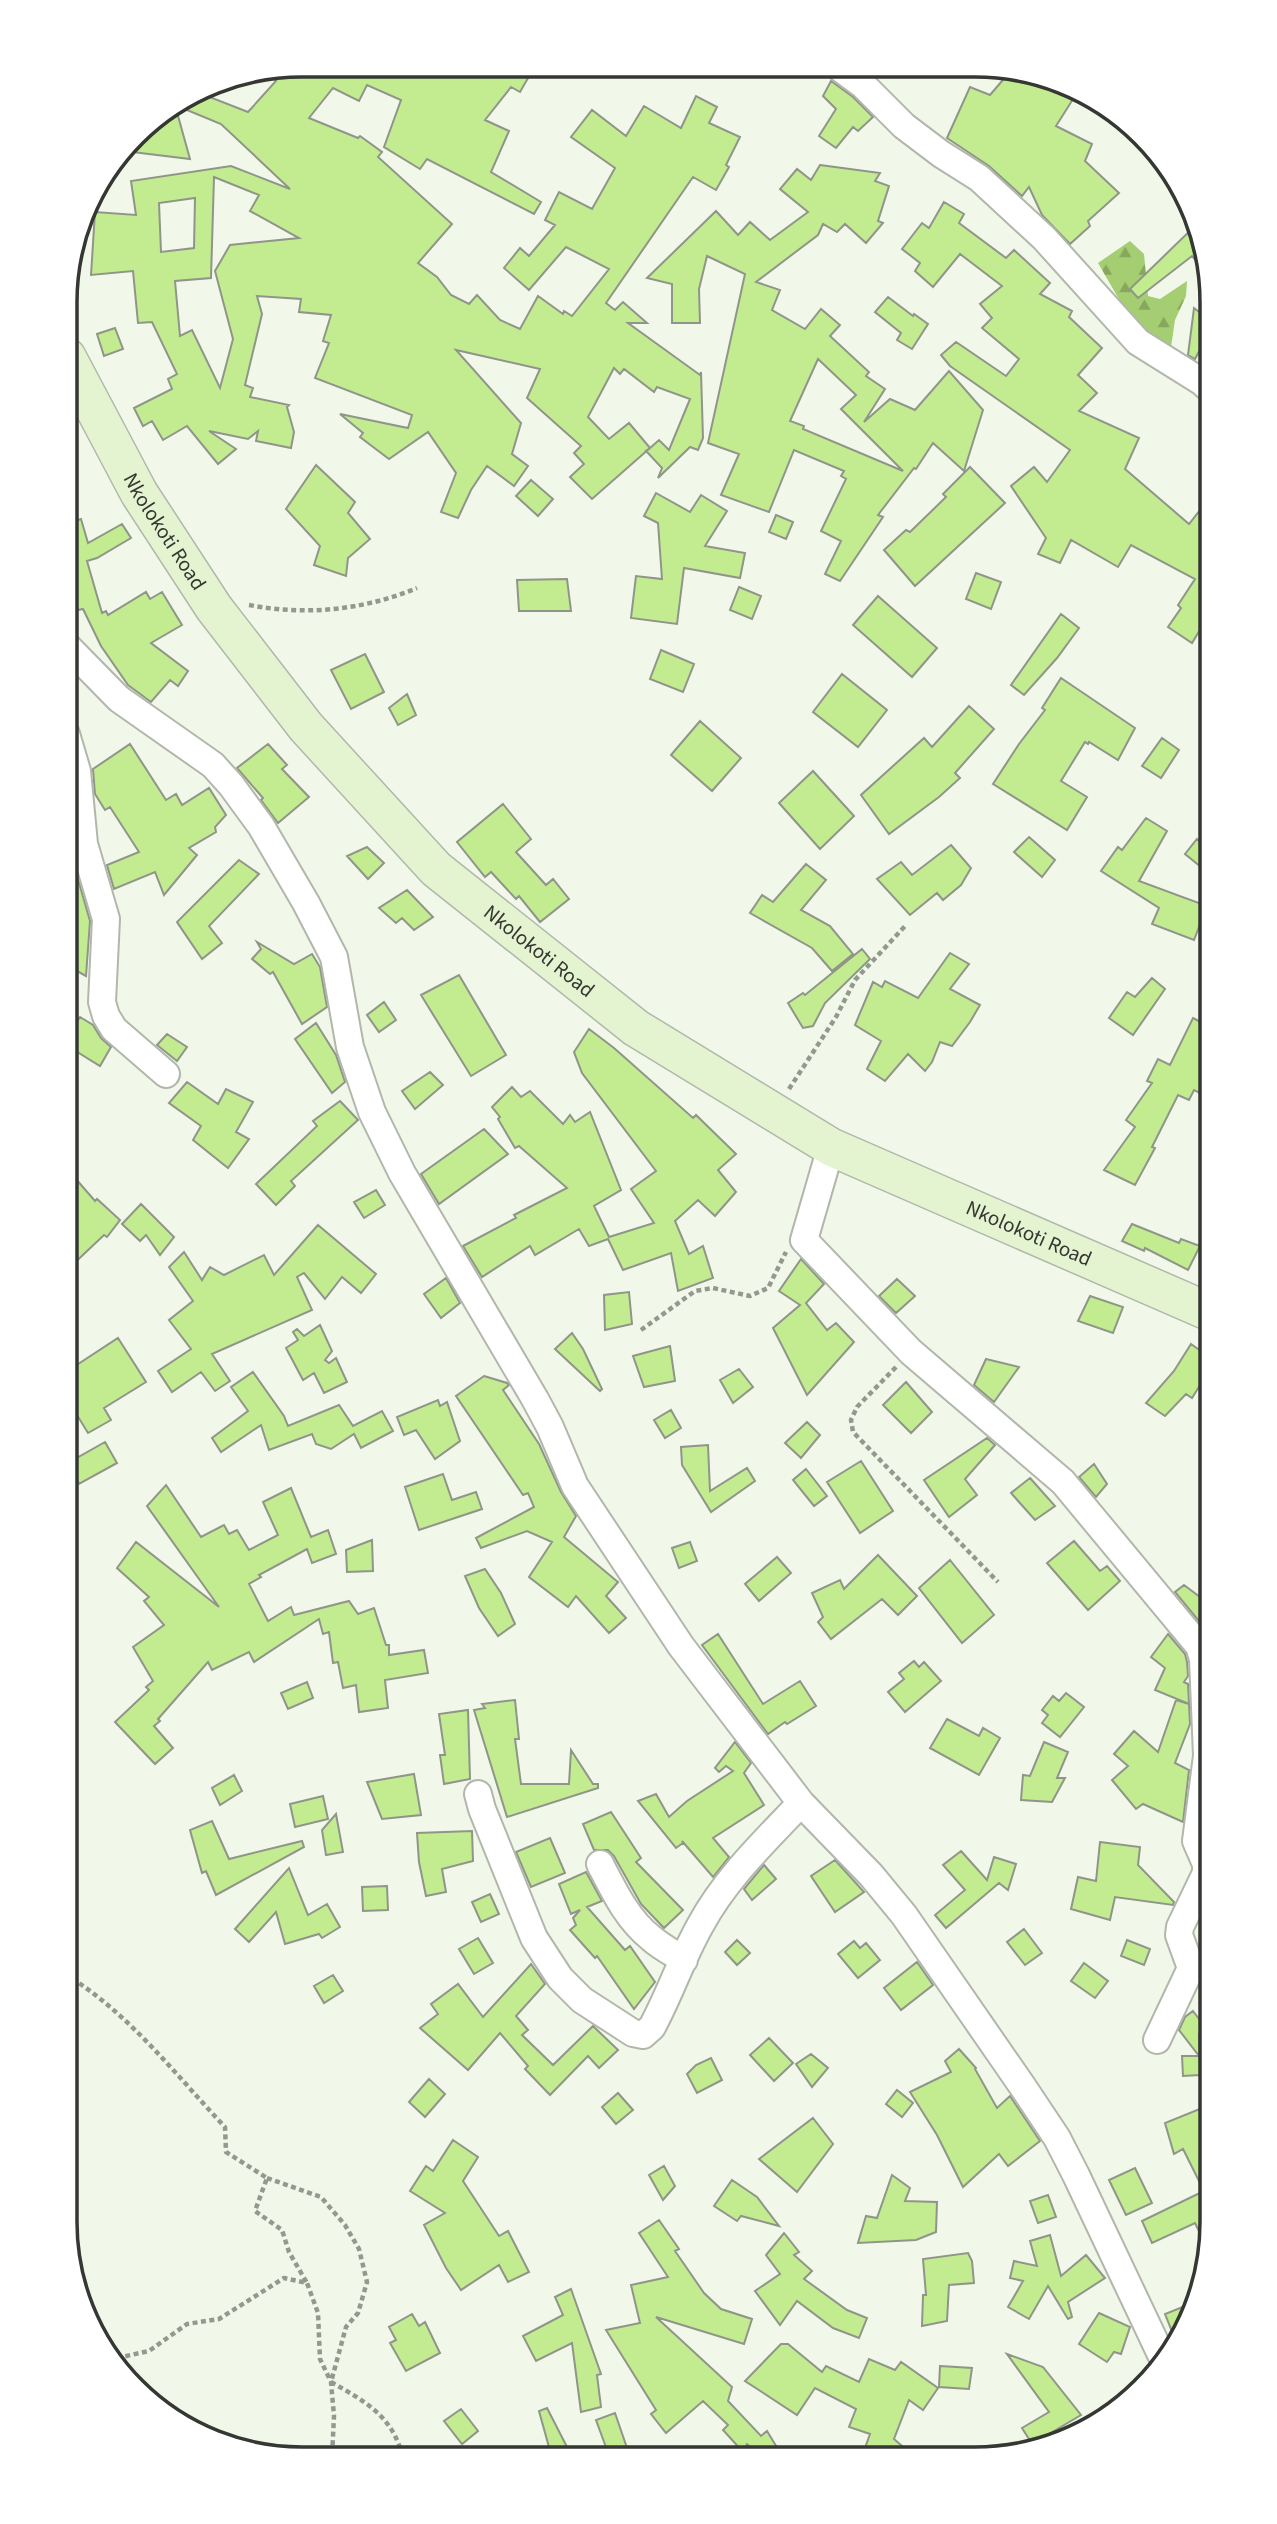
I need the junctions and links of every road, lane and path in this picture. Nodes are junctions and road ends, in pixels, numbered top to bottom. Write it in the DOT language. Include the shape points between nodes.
graph roads {
  1 [pos="852,77"];
  2 [pos="77,376"];
  3 [pos="1200,380"];
  4 [pos="417,588"];
  5 [pos="214,608"];
  6 [pos="77,656"];
  7 [pos="77,768"];
  8 [pos="906,925"];
  9 [pos="166,1074"];
  10 [pos="775,1112"];
  11 [pos="831,1147"];
  12 [pos="804,1240"];
  13 [pos="1200,1308"];
  14 [pos="641,1330"];
  15 [pos="911,1352"];
  16 [pos="998,1582"];
  17 [pos="1200,1649"];
  18 [pos="478,1794"];
  19 [pos="801,1803"];
  20 [pos="1200,1810"];
  21 [pos="1200,1850"];
  22 [pos="600,1864"];
  23 [pos="1200,1885"];
  24 [pos="684,1960"];
  25 [pos="77,1981"];
  26 [pos="1157,2040"];
  27 [pos="267,2178"];
  28 [pos="307,2283"];
  29 [pos="1159,2351"];
  30 [pos="123,2357"];
  31 [pos="331,2382"];
  32 [pos="332,2447"];
  33 [pos="400,2447"];
  1 -- 3 [label="street" via="904,126 979,178 1044,238 1138,342"];
  2 -- 5 [label="main road, Nkolokoti Road" via="139,493"];
  4 -- 5 [label="path" via="391,599 319,611 281,611 245,604"];
  5 -- 10 [label="main road, Nkolokoti Road" via="306,727 436,869 636,1028"];
  6 -- 19 [label="street" via="118,699 213,765 261,826 334,957 350,1047 372,1112 402,1173 535,1399 575,1486 681,1646"];
  7 -- 9 [label="street" via="84,844 106,919 102,1002 106,1016 114,1029"];
  8 -- 10 [label="path" via="855,979"];
  10 -- 11 [label="main road, Nkolokoti Road"];
  11 -- 12 [label="street"];
  11 -- 13 [label="main road, Nkolokoti Road"];
  12 -- 14 [label="path" via="785,1253 768,1288 750,1296 713,1288 695,1291"];
  12 -- 15 [label="street"];
  15 -- 16 [label="path" via="857,1407 850,1420 853,1432"];
  15 -- 17 [label="street" via="1063,1482"];
  18 -- 24 [label="street" via="534,1938 560,1978 582,2000 643,2035 652,2027"];
  19 -- 24 [label="street" via="722,1893"];
  19 -- 29 [label="street" via="904,1915 1057,2138"];
  20 -- 21 [label="street" via="1196,1841"];
  22 -- 24 [label="street" via="626,1912 651,1938"];
  23 -- 26 [label="street" via="1180,1927 1191,1968"];
  25 -- 27 [label="path" via="149,2042 225,2127 226,2151"];
  27 -- 28 [label="path" via="255,2211 282,2230"];
  27 -- 31 [label="path" via="321,2197 359,2249 368,2282 358,2313 346,2328"];
  28 -- 30 [label="path" via="284,2278 219,2319 187,2324 149,2351"];
  28 -- 31 [label="path" via="318,2313 320,2359"];
  31 -- 32 [label="path"];
  31 -- 33 [label="path" via="362,2399 389,2423"];
}
